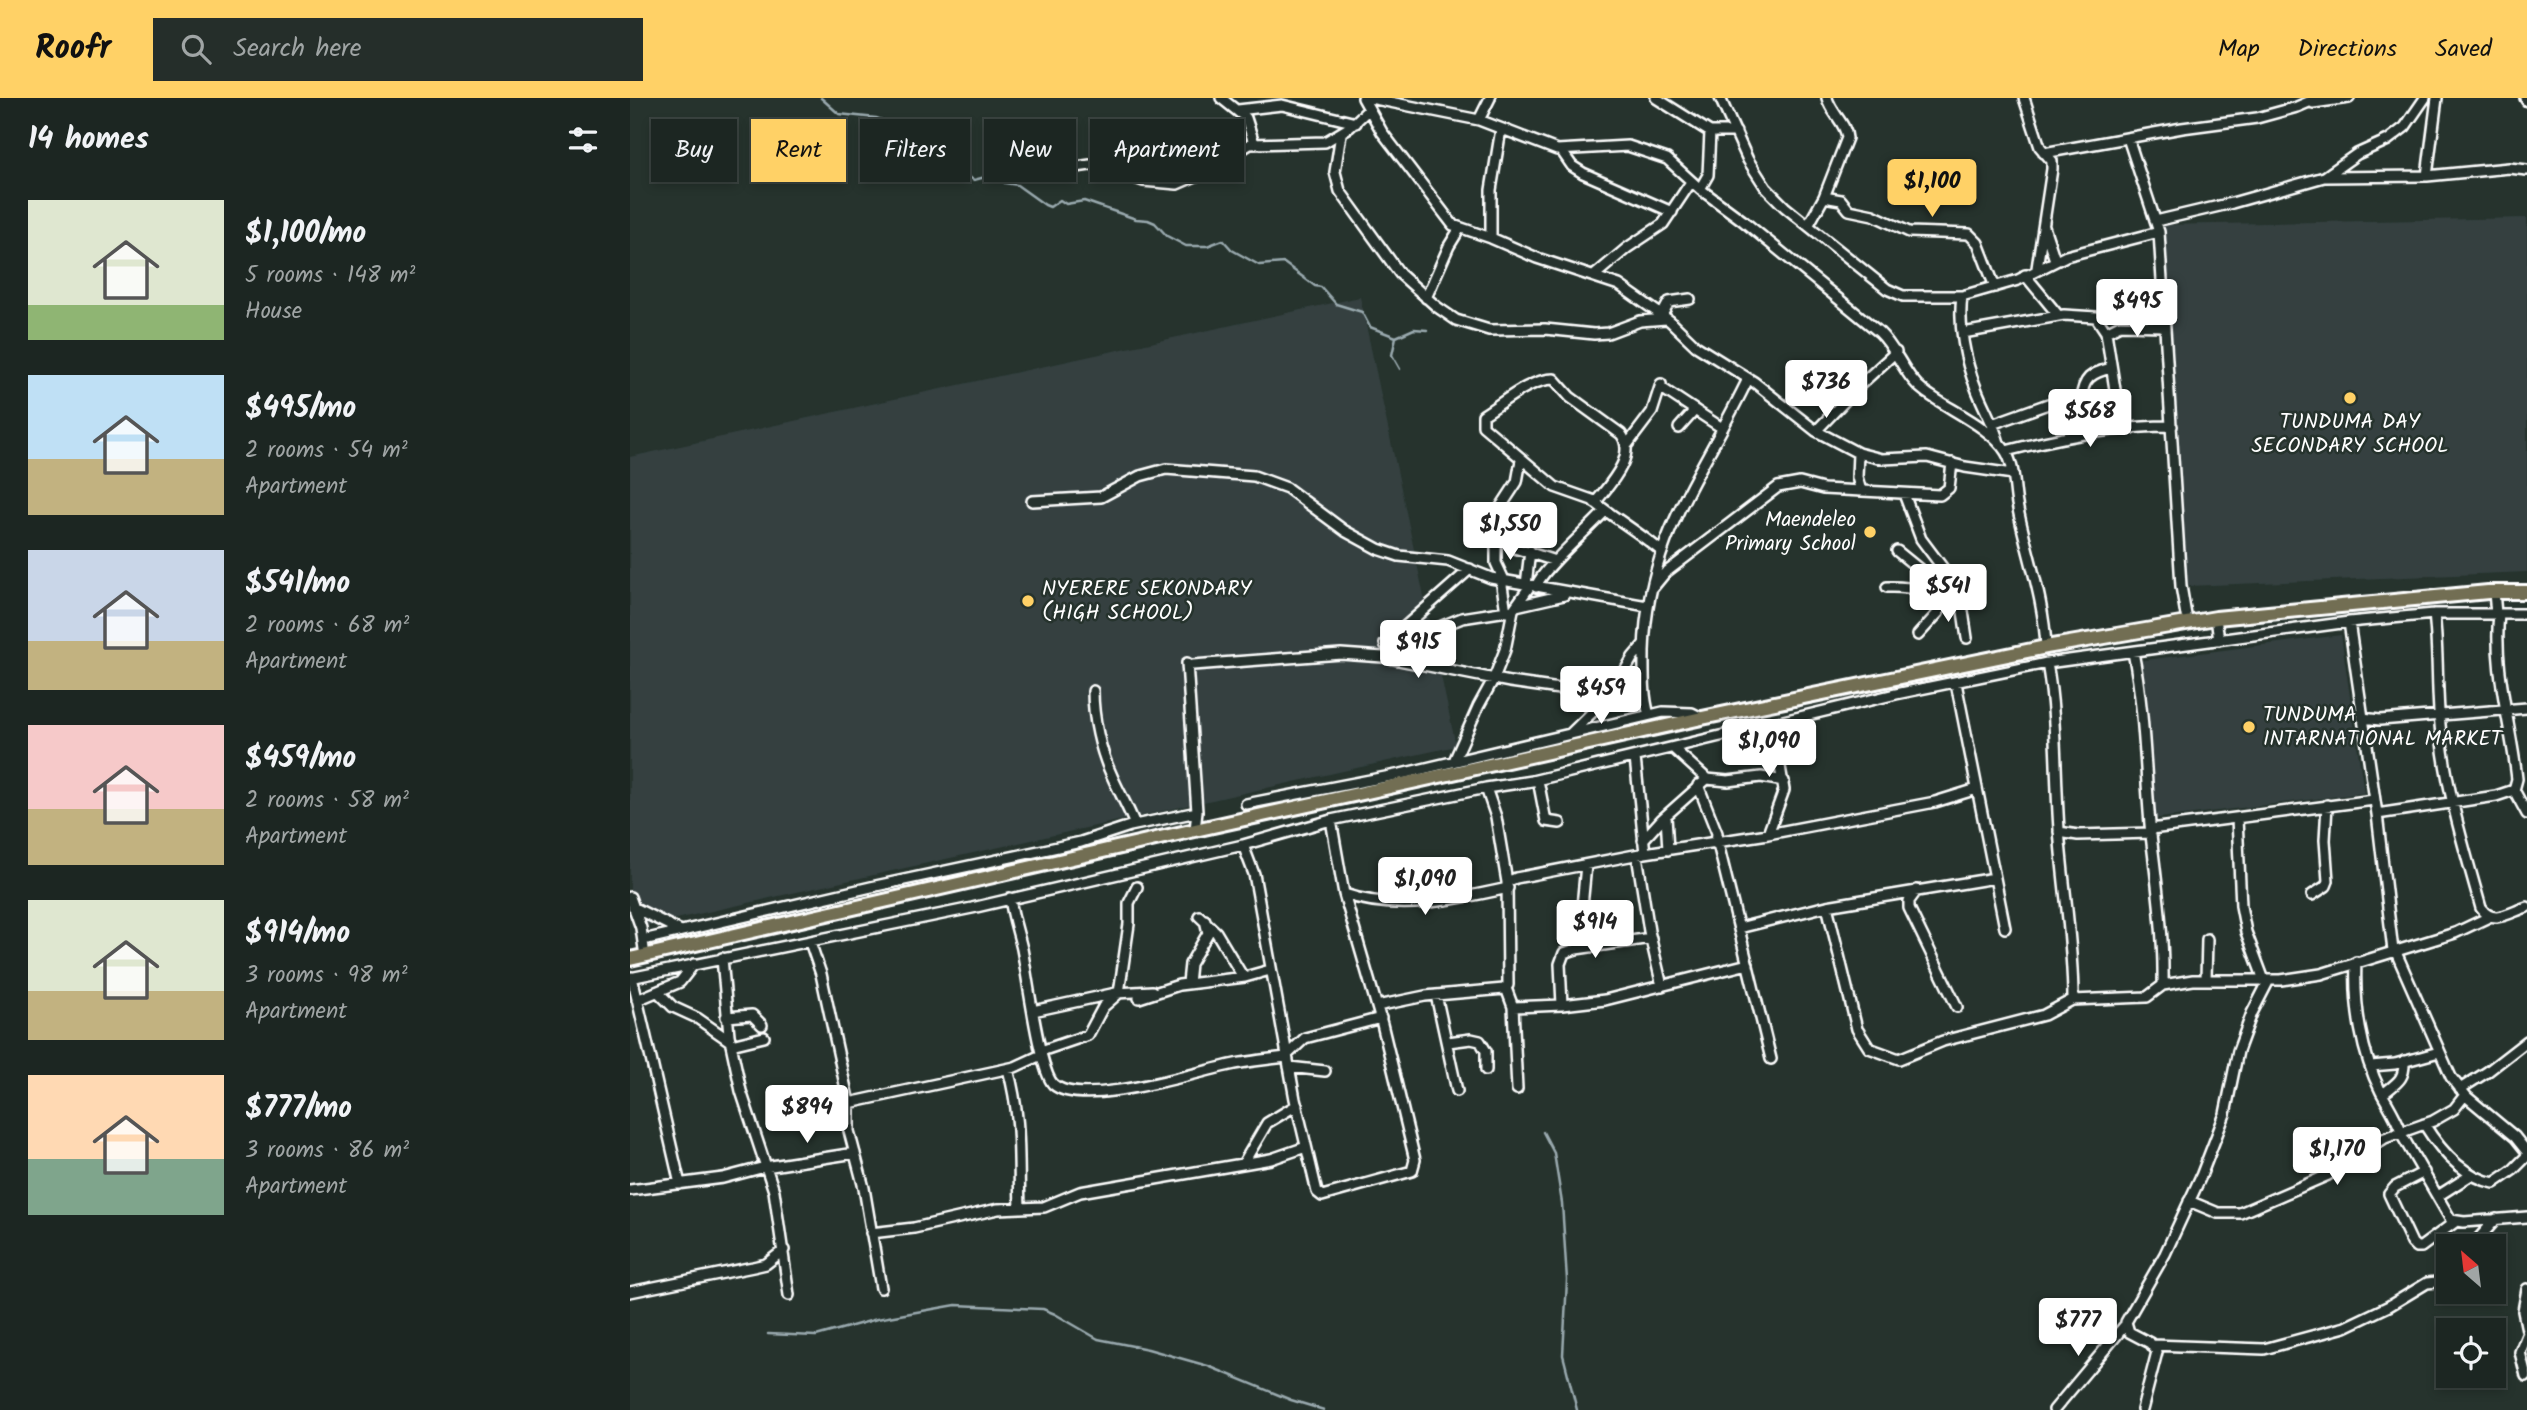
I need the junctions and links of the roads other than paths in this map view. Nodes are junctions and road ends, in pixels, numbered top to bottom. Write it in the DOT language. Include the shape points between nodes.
graph roads {
  1 [pos="1222,98"];
  2 [pos="1363,98"];
  3 [pos="1370,98"];
  4 [pos="1490,98"];
  5 [pos="1656,98"];
  6 [pos="1720,98"];
  7 [pos="1827,98"];
  8 [pos="2024,98"];
  9 [pos="2318,98"];
  10 [pos="2349,98"];
  11 [pos="2425,98"];
  12 [pos="2437,98"];
  13 [pos="1409,102"];
  14 [pos="2305,104"];
  15 [pos="1368,108"];
  16 [pos="1238,110"];
  17 [pos="1479,120"];
  18 [pos="1356,122"];
  19 [pos="1502,129"];
  20 [pos="1710,132"];
  21 [pos="1736,132"];
  22 [pos="1341,134"];
  23 [pos="2128,138"];
  24 [pos="1254,143"];
  25 [pos="1561,150"];
  26 [pos="2044,153"];
  27 [pos="1076,167"];
  28 [pos="2527,170"];
  29 [pos="2427,176"];
  30 [pos="2325,177"];
  31 [pos="1691,182"];
  32 [pos="1700,189"];
  33 [pos="1824,197"];
  34 [pos="1672,212"];
  35 [pos="2156,221"];
  36 [pos="1809,224"];
  37 [pos="2044,225"];
  38 [pos="1460,228"];
  39 [pos="2159,232"];
  40 [pos="1491,238"];
  41 [pos="2055,260"];
  42 [pos="2037,268"];
  43 [pos="1595,275"];
  44 [pos="2025,275"];
  45 [pos="1995,287"];
  46 [pos="1962,296"];
  47 [pos="1426,298"];
  48 [pos="1690,299"];
  49 [pos="2059,316"];
  50 [pos="1664,317"];
  51 [pos="2164,326"];
  52 [pos="2106,332"];
  53 [pos="1963,333"];
  54 [pos="1896,352"];
  55 [pos="2111,368"];
  56 [pos="1748,379"];
  57 [pos="2081,400"];
  58 [pos="2116,400"];
  59 [pos="1695,410"];
  60 [pos="1992,424"];
  61 [pos="2172,426"];
  62 [pos="1679,428"];
  63 [pos="1722,428"];
  64 [pos="2121,428"];
  65 [pos="1816,432"];
  66 [pos="1627,445"];
  67 [pos="2002,448"];
  68 [pos="1858,453"];
  69 [pos="1521,460"];
  70 [pos="1952,463"];
  71 [pos="2013,474"];
  72 [pos="1861,491"];
  73 [pos="1904,494"];
  74 [pos="1032,501"];
  75 [pos="1595,503"];
  76 [pos="1605,511"];
  77 [pos="1496,522"];
  78 [pos="1515,547"];
  79 [pos="1530,551"];
  80 [pos="1661,551"];
  81 [pos="1898,551"];
  82 [pos="1495,559"];
  83 [pos="1555,561"];
  84 [pos="1470,569"];
  85 [pos="1503,580"];
  86 [pos="1531,586"];
  87 [pos="1887,587"];
  88 [pos="1651,590"];
  89 [pos="2494,592"];
  90 [pos="2527,592"];
  91 [pos="1569,593"];
  92 [pos="1944,595"];
  93 [pos="1963,602"];
  94 [pos="1647,606"];
  95 [pos="1511,610"];
  96 [pos="2434,614"];
  97 [pos="2497,614"];
  98 [pos="2527,614"];
  99 [pos="2216,618"];
  100 [pos="2187,621"];
  101 [pos="2349,622"];
  102 [pos="1917,635"];
  103 [pos="1967,638"];
  104 [pos="2219,640"];
  105 [pos="1386,644"];
  106 [pos="1644,644"];
  107 [pos="2046,647"];
  108 [pos="2133,652"];
  109 [pos="1376,656"];
  110 [pos="2048,663"];
  111 [pos="1928,670"];
  112 [pos="1893,677"];
  113 [pos="1494,678"];
  114 [pos="1956,683"];
  115 [pos="1931,688"];
  116 [pos="1093,691"];
  117 [pos="1896,694"];
  118 [pos="1611,695"];
  119 [pos="1645,701"];
  120 [pos="2507,708"];
  121 [pos="2527,708"];
  122 [pos="2440,714"];
  123 [pos="1649,715"];
  124 [pos="1702,718"];
  125 [pos="2362,718"];
  126 [pos="1773,725"];
  127 [pos="1568,736"];
  128 [pos="1674,749"];
  129 [pos="1635,758"];
  130 [pos="1454,761"];
  131 [pos="1538,780"];
  132 [pos="1784,781"];
  133 [pos="1702,782"];
  134 [pos="1486,788"];
  135 [pos="1977,789"];
  136 [pos="2514,790"];
  137 [pos="2374,800"];
  138 [pos="2452,802"];
  139 [pos="1246,804"];
  140 [pos="2327,805"];
  141 [pos="1197,812"];
  142 [pos="2377,814"];
  143 [pos="2527,814"];
  144 [pos="1666,816"];
  145 [pos="2237,818"];
  146 [pos="1331,820"];
  147 [pos="1560,823"];
  148 [pos="1135,825"];
  149 [pos="1195,830"];
  150 [pos="2151,831"];
  151 [pos="2059,832"];
  152 [pos="1768,834"];
  153 [pos="1643,840"];
  154 [pos="1717,844"];
  155 [pos="1243,845"];
  156 [pos="1668,850"];
  157 [pos="1641,854"];
  158 [pos="1586,865"];
  159 [pos="1995,878"];
  160 [pos="1508,885"];
  161 [pos="1137,887"];
  162 [pos="1917,890"];
  163 [pos="1344,894"];
  164 [pos="2312,895"];
  165 [pos="630,897"];
  166 [pos="1010,898"];
  167 [pos="1827,906"];
  168 [pos="633,907"];
  169 [pos="2527,907"];
  170 [pos="2489,916"];
  171 [pos="1739,928"];
  172 [pos="2005,928"];
  173 [pos="683,932"];
  174 [pos="1651,938"];
  175 [pos="2207,939"];
  176 [pos="643,940"];
  177 [pos="810,942"];
  178 [pos="1578,948"];
  179 [pos="2394,950"];
  180 [pos="645,956"];
  181 [pos="722,958"];
  182 [pos="630,959"];
  183 [pos="2356,962"];
  184 [pos="694,964"];
  185 [pos="1748,964"];
  186 [pos="1270,971"];
  187 [pos="1243,977"];
  188 [pos="631,978"];
  189 [pos="2206,979"];
  190 [pos="2267,980"];
  191 [pos="1188,983"];
  192 [pos="2162,985"];
  193 [pos="1662,986"];
  194 [pos="1506,988"];
  195 [pos="658,992"];
  196 [pos="1119,992"];
  197 [pos="1156,992"];
  198 [pos="1436,995"];
  199 [pos="1139,998"];
  200 [pos="2074,999"];
  201 [pos="635,1004"];
  202 [pos="1562,1005"];
  203 [pos="1377,1006"];
  204 [pos="1513,1007"];
  205 [pos="1957,1007"];
  206 [pos="1033,1011"];
  207 [pos="726,1017"];
  208 [pos="1381,1018"];
  209 [pos="762,1025"];
  210 [pos="764,1037"];
  211 [pos="2527,1041"];
  212 [pos="1448,1042"];
  213 [pos="730,1043"];
  214 [pos="2439,1052"];
  215 [pos="1041,1053"];
  216 [pos="1287,1056"];
  217 [pos="1771,1059"];
  218 [pos="2404,1061"];
  219 [pos="2371,1066"];
  220 [pos="1289,1068"];
  221 [pos="1008,1069"];
  222 [pos="1486,1070"];
  223 [pos="1325,1071"];
  224 [pos="1517,1089"];
  225 [pos="1457,1091"];
  226 [pos="2463,1092"];
  227 [pos="2383,1094"];
  228 [pos="849,1103"];
  229 [pos="1297,1105"];
  230 [pos="2424,1124"];
  231 [pos="2400,1132"];
  232 [pos="1306,1147"];
  233 [pos="855,1153"];
  234 [pos="2527,1154"];
  235 [pos="1244,1162"];
  236 [pos="765,1167"];
  237 [pos="2424,1172"];
  238 [pos="2471,1175"];
  239 [pos="680,1184"];
  240 [pos="630,1190"];
  241 [pos="2438,1196"];
  242 [pos="2189,1201"];
  243 [pos="1020,1208"];
  244 [pos="2527,1217"];
  245 [pos="2496,1219"];
  246 [pos="2455,1222"];
  247 [pos="871,1233"];
  248 [pos="2483,1234"];
  249 [pos="784,1250"];
  250 [pos="2436,1282"];
  251 [pos="881,1288"];
  252 [pos="2527,1289"];
  253 [pos="630,1292"];
  254 [pos="789,1295"];
  255 [pos="2126,1324"];
  256 [pos="2527,1331"];
  257 [pos="2153,1345"];
  258 [pos="2526,1376"];
  259 [pos="2054,1410"];
  260 [pos="2142,1410"];
  1 -- 16 [label="street"];
  2 -- 15 [label="street"];
  3 -- 13 [label="street"];
  4 -- 17 [label="street"];
  5 -- 20 [label="street"];
  6 -- 21 [label="street"];
  7 -- 33 [label="street" via="1847,133"];
  8 -- 26 [label="street"];
  9 -- 14 [label="street"];
  10 -- 14 [label="street"];
  11 -- 30 [label="street" via="2405,127"];
  12 -- 29 [label="street"];
  13 -- 17 [label="street"];
  14 -- 23 [label="street" via="2257,118"];
  15 -- 18 [label="street"];
  15 -- 38 [label="street" via="1445,218"];
  16 -- 18 [label="street" via="1282,105"];
  16 -- 24 [label="street" via="1251,128"];
  17 -- 19 [label="street"];
  18 -- 22 [label="street"];
  19 -- 25 [label="street"];
  19 -- 40 [label="street" via="1491,190"];
  20 -- 21 [label="street"];
  20 -- 32 [label="street" via="1708,175"];
  21 -- 36 [label="street" via="1766,188"];
  22 -- 24 [label="street" via="1315,144"];
  22 -- 47 [label="street" via="1335,172 1340,191 1400,274"];
  23 -- 26 [label="street"];
  23 -- 35 [label="street"];
  24 -- 27 [label="street" via="1188,180 1166,185 1097,164"];
  25 -- 31 [label="street" via="1638,148 1674,163"];
  25 -- 34 [label="street" via="1583,173"];
  26 -- 37 [label="street" via="2052,161"];
  28 -- 29 [label="street"];
  29 -- 30 [label="street"];
  30 -- 35 [label="street"];
  31 -- 32 [label="street"];
  31 -- 34 [label="street"];
  32 -- 54 [label="street" via="1879,332"];
  33 -- 36 [label="street"];
  33 -- 45 [label="street" via="1837,198 1849,210 1873,215 1902,230 1969,234 1978,243"];
  34 -- 43 [label="street" via="1659,228"];
  35 -- 39 [label="street"];
  36 -- 46 [label="street" via="1896,293"];
  37 -- 41 [label="street"];
  37 -- 42 [label="street"];
  38 -- 40 [label="street"];
  38 -- 47 [label="street"];
  39 -- 41 [label="street"];
  39 -- 51 [label="street"];
  40 -- 43 [label="street"];
  41 -- 42 [label="street"];
  42 -- 44 [label="street"];
  43 -- 50 [label="street" via="1619,285"];
  44 -- 45 [label="street"];
  44 -- 49 [label="street"];
  45 -- 46 [label="street"];
  46 -- 53 [label="street"];
  47 -- 50 [label="street" via="1456,320 1489,330 1599,334"];
  48 -- 50 [label="street" via="1669,302"];
  49 -- 52 [label="street" via="2096,317"];
  49 -- 53 [label="street"];
  50 -- 56 [label="street" via="1696,346"];
  51 -- 52 [label="street" via="2128,324"];
  51 -- 61 [label="street"];
  52 -- 55 [label="street"];
  53 -- 60 [label="street" via="1974,384"];
  54 -- 65 [label="street"];
  54 -- 67 [label="street" via="1915,383 1975,422"];
  55 -- 57 [label="street" via="2089,375"];
  55 -- 58 [label="street"];
  56 -- 63 [label="street"];
  56 -- 65 [label="street"];
  57 -- 58 [label="street"];
  57 -- 60 [label="street" via="2048,404"];
  58 -- 64 [label="street"];
  59 -- 62 [label="street"];
  59 -- 63 [label="street"];
  59 -- 66 [label="street" via="1660,385 1652,412"];
  60 -- 67 [label="street"];
  61 -- 64 [label="street"];
  61 -- 100 [label="street"];
  63 -- 80 [label="street" via="1677,509"];
  64 -- 67 [label="street"];
  65 -- 68 [label="street"];
  66 -- 69 [label="street" via="1554,379 1545,379 1482,419 1483,426"];
  66 -- 75 [label="street" via="1620,467"];
  67 -- 71 [label="street"];
  68 -- 70 [label="street" via="1875,459 1927,457"];
  68 -- 72 [label="street"];
  69 -- 75 [label="street" via="1555,487"];
  69 -- 77 [label="street" via="1517,482"];
  70 -- 71 [label="street"];
  70 -- 73 [label="street" via="1945,493"];
  71 -- 107 [label="street" via="2045,620"];
  72 -- 73 [label="street"];
  72 -- 88 [label="street" via="1800,483 1778,487 1665,573"];
  73 -- 93 [label="street" via="1921,538"];
  74 -- 84 [label="street" via="1101,497 1140,476 1166,469 1254,477 1287,488 1378,549"];
  75 -- 76 [label="street"];
  76 -- 80 [label="street"];
  76 -- 83 [label="street"];
  77 -- 78 [label="street"];
  77 -- 82 [label="street"];
  78 -- 79 [label="street"];
  78 -- 82 [label="street"];
  79 -- 83 [label="street"];
  79 -- 86 [label="street"];
  80 -- 88 [label="street"];
  81 -- 92 [label="street"];
  82 -- 85 [label="street"];
  83 -- 86 [label="street"];
  84 -- 85 [label="street"];
  84 -- 105 [label="street"];
  85 -- 86 [label="street"];
  85 -- 95 [label="street"];
  86 -- 91 [label="street"];
  86 -- 95 [label="street"];
  87 -- 92 [label="street" via="1910,586"];
  88 -- 94 [label="street"];
  89 -- 90 [label="highway"];
  89 -- 97 [label="street"];
  89 -- 99 [label="highway"];
  91 -- 94 [label="street"];
  91 -- 95 [label="street"];
  92 -- 93 [label="street"];
  92 -- 102 [label="street" via="1938,613"];
  93 -- 103 [label="street"];
  94 -- 106 [label="street"];
  95 -- 105 [label="street" via="1462,618"];
  95 -- 113 [label="street" via="1505,650"];
  96 -- 97 [label="street"];
  96 -- 101 [label="street"];
  96 -- 122 [label="street"];
  97 -- 98 [label="street"];
  97 -- 120 [label="street"];
  99 -- 100 [label="highway"];
  99 -- 104 [label="street"];
  100 -- 107 [label="highway"];
  101 -- 104 [label="street"];
  101 -- 125 [label="street"];
  104 -- 108 [label="street"];
  105 -- 109 [label="street"];
  106 -- 118 [label="street"];
  106 -- 119 [label="street"];
  107 -- 111 [label="highway"];
  108 -- 110 [label="street"];
  108 -- 150 [label="street" via="2143,714"];
  109 -- 113 [label="street"];
  109 -- 141 [label="street" via="1341,654 1190,664"];
  110 -- 114 [label="street"];
  110 -- 151 [label="street"];
  111 -- 112 [label="highway"];
  111 -- 115 [label="street"];
  112 -- 117 [label="street"];
  112 -- 124 [label="highway"];
  113 -- 118 [label="street"];
  113 -- 130 [label="street"];
  114 -- 115 [label="street"];
  114 -- 135 [label="street"];
  115 -- 117 [label="street"];
  116 -- 148 [label="street" via="1111,775"];
  117 -- 126 [label="street"];
  118 -- 119 [label="street"];
  118 -- 127 [label="street"];
  119 -- 123 [label="street"];
  120 -- 121 [label="street"];
  120 -- 122 [label="street"];
  120 -- 136 [label="street" via="2517,779"];
  122 -- 125 [label="street"];
  122 -- 138 [label="street"];
  123 -- 124 [label="street" via="1680,711"];
  123 -- 127 [label="street"];
  124 -- 149 [label="highway"];
  125 -- 137 [label="street"];
  126 -- 128 [label="street"];
  126 -- 132 [label="street"];
  127 -- 130 [label="street"];
  128 -- 129 [label="street"];
  128 -- 133 [label="street"];
  129 -- 131 [label="street"];
  129 -- 153 [label="street"];
  130 -- 139 [label="street"];
  131 -- 134 [label="street"];
  131 -- 147 [label="street" via="1546,821"];
  132 -- 133 [label="street" via="1761,777"];
  132 -- 152 [label="street"];
  133 -- 144 [label="street"];
  133 -- 154 [label="street"];
  134 -- 146 [label="street"];
  134 -- 160 [label="street"];
  135 -- 152 [label="street" via="1935,802"];
  135 -- 159 [label="street"];
  136 -- 138 [label="street"];
  136 -- 143 [label="street"];
  137 -- 140 [label="street"];
  137 -- 142 [label="street"];
  138 -- 142 [label="street"];
  138 -- 170 [label="street" via="2481,908"];
  140 -- 145 [label="street"];
  140 -- 164 [label="street" via="2328,881"];
  141 -- 148 [label="street"];
  141 -- 149 [label="street"];
  142 -- 179 [label="street"];
  144 -- 153 [label="street"];
  144 -- 156 [label="street"];
  145 -- 150 [label="street"];
  145 -- 190 [label="street" via="2241,906 2246,932"];
  146 -- 155 [label="street"];
  146 -- 163 [label="street"];
  148 -- 173 [label="street" via="1081,842"];
  149 -- 180 [label="highway"];
  150 -- 151 [label="street"];
  150 -- 192 [label="street" via="2164,955"];
  151 -- 200 [label="street"];
  152 -- 154 [label="street"];
  153 -- 157 [label="street"];
  154 -- 156 [label="street"];
  154 -- 171 [label="street"];
  155 -- 166 [label="street"];
  155 -- 186 [label="street" via="1254,874"];
  156 -- 157 [label="street"];
  157 -- 158 [label="street"];
  157 -- 174 [label="street"];
  158 -- 160 [label="street" via="1516,878"];
  158 -- 178 [label="street"];
  159 -- 162 [label="street"];
  159 -- 172 [label="street"];
  160 -- 163 [label="street" via="1436,902 1367,902"];
  160 -- 194 [label="street" via="1510,981"];
  161 -- 196 [label="street" via="1129,903"];
  162 -- 167 [label="street"];
  162 -- 205 [label="street" via="1909,908"];
  163 -- 203 [label="street"];
  165 -- 168 [label="street"];
  166 -- 177 [label="street"];
  166 -- 206 [label="street"];
  167 -- 171 [label="street"];
  167 -- 200 [label="street" via="1857,1029 1869,1048 1890,1057 1899,1059 1943,1041 2044,1015"];
  168 -- 173 [label="street"];
  168 -- 176 [label="street"];
  169 -- 170 [label="street"];
  170 -- 179 [label="street" via="2455,933"];
  171 -- 185 [label="street"];
  173 -- 176 [label="street"];
  174 -- 178 [label="street"];
  174 -- 193 [label="street"];
  175 -- 189 [label="street"];
  176 -- 180 [label="street"];
  177 -- 181 [label="street"];
  177 -- 228 [label="street"];
  178 -- 202 [label="street" via="1561,957"];
  179 -- 183 [label="street"];
  179 -- 214 [label="street"];
  180 -- 182 [label="highway"];
  181 -- 184 [label="street"];
  181 -- 207 [label="street"];
  183 -- 190 [label="street" via="2321,974"];
  183 -- 219 [label="street" via="2356,1000"];
  184 -- 188 [label="street"];
  184 -- 195 [label="street" via="684,978"];
  185 -- 193 [label="street"];
  185 -- 217 [label="street"];
  186 -- 187 [label="street"];
  186 -- 216 [label="street"];
  187 -- 191 [label="street"];
  187 -- 191 [label="street" via="1216,932 1202,918 1208,933 1190,964"];
  188 -- 201 [label="street"];
  189 -- 190 [label="street"];
  189 -- 192 [label="street"];
  190 -- 242 [label="street" via="2238,1051 2225,1114"];
  191 -- 197 [label="street"];
  192 -- 200 [label="street" via="2147,997"];
  193 -- 202 [label="street"];
  194 -- 198 [label="street"];
  194 -- 204 [label="street"];
  195 -- 201 [label="street"];
  195 -- 213 [label="street" via="673,1007 697,1018"];
  196 -- 197 [label="street"];
  196 -- 206 [label="street"];
  196 -- 215 [label="street" via="1103,1007 1088,1035"];
  197 -- 199 [label="street"];
  198 -- 203 [label="street"];
  198 -- 212 [label="street"];
  201 -- 239 [label="street"];
  202 -- 204 [label="street"];
  203 -- 208 [label="street"];
  204 -- 224 [label="street"];
  206 -- 215 [label="street"];
  207 -- 209 [label="street" via="752,1015"];
  207 -- 213 [label="street"];
  208 -- 216 [label="street" via="1305,1038"];
  208 -- 232 [label="street" via="1415,1160 1413,1170 1322,1196 1317,1192"];
  210 -- 213 [label="street"];
  211 -- 226 [label="street"];
  212 -- 222 [label="street" via="1480,1041 1486,1051"];
  212 -- 225 [label="street"];
  213 -- 236 [label="street"];
  214 -- 218 [label="street"];
  214 -- 226 [label="street"];
  215 -- 216 [label="street" via="1055,1086 1089,1092"];
  215 -- 221 [label="street"];
  216 -- 220 [label="street"];
  218 -- 219 [label="street"];
  218 -- 227 [label="street" via="2401,1080"];
  219 -- 227 [label="street"];
  220 -- 223 [label="street"];
  220 -- 229 [label="street"];
  221 -- 228 [label="street"];
  221 -- 243 [label="street" via="1020,1141"];
  226 -- 230 [label="street" via="2454,1109"];
  226 -- 234 [label="street" via="2515,1137"];
  227 -- 231 [label="street"];
  228 -- 233 [label="street"];
  229 -- 232 [label="street"];
  229 -- 235 [label="street" via="1267,1123"];
  230 -- 231 [label="street"];
  230 -- 238 [label="street"];
  231 -- 237 [label="street"];
  231 -- 242 [label="street" via="2328,1175 2240,1213 2218,1213"];
  232 -- 235 [label="street"];
  233 -- 236 [label="street"];
  233 -- 247 [label="street"];
  234 -- 238 [label="street" via="2494,1183"];
  235 -- 243 [label="street" via="1080,1192 1044,1206"];
  236 -- 239 [label="street"];
  236 -- 249 [label="street"];
  237 -- 241 [label="street"];
  237 -- 246 [label="street" via="2389,1194 2412,1243 2421,1247"];
  238 -- 241 [label="street"];
  239 -- 240 [label="street"];
  241 -- 246 [label="street"];
  242 -- 255 [label="street"];
  243 -- 247 [label="street"];
  244 -- 245 [label="street"];
  245 -- 246 [label="street"];
  245 -- 248 [label="street"];
  247 -- 251 [label="street"];
  249 -- 253 [label="street" via="766,1264"];
  249 -- 254 [label="street"];
  250 -- 257 [label="street" via="2367,1317 2264,1349"];
  252 -- 256 [label="street"];
  255 -- 257 [label="street" via="2129,1332"];
  255 -- 259 [label="street"];
  256 -- 258 [label="street" via="2520,1352"];
  257 -- 260 [label="street" via="2156,1359"];
}
